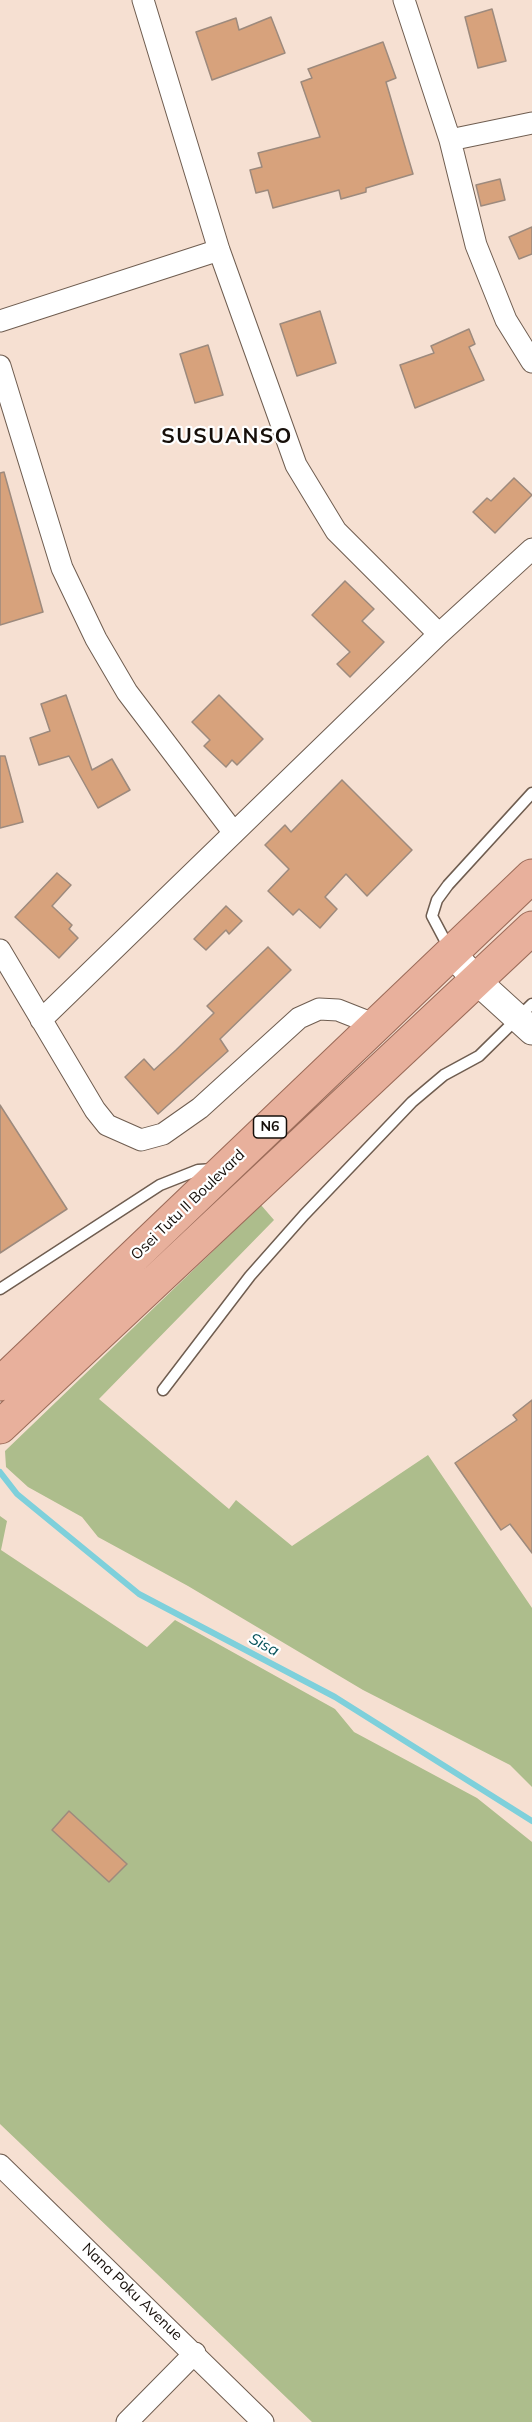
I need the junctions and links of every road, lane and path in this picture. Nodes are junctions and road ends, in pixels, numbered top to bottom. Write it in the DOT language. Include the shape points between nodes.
graph roads {
  1 [pos="143,0"];
  2 [pos="404,0"];
  3 [pos="532,123"];
  4 [pos="450,140"];
  5 [pos="219,250"];
  6 [pos="0,321"];
  7 [pos="532,362"];
  8 [pos="0,366"];
  9 [pos="532,549"];
  10 [pos="439,634"];
  11 [pos="532,794"];
  12 [pos="234,833"];
  13 [pos="532,876"];
  14 [pos="532,928"];
  15 [pos="0,950"];
  16 [pos="452,953"];
  17 [pos="477,981"];
  18 [pos="527,1018"];
  19 [pos="41,1020"];
  20 [pos="376,1025"];
  21 [pos="226,1168"];
  22 [pos="0,1289"];
  23 [pos="11,1388"];
  24 [pos="163,1390"];
  25 [pos="0,1427"];
  26 [pos="0,2165"];
  27 [pos="195,2353"];
  28 [pos="127,2422"];
  29 [pos="263,2422"];
  1 -- 5 [label="street"];
  2 -- 4 [label="street"];
  3 -- 4 [label="street"];
  4 -- 7 [label="street" via="476,245 506,320"];
  5 -- 6 [label="street"];
  5 -- 10 [label="street" via="296,465 336,531"];
  8 -- 12 [label="street" via="62,568 96,639 127,692"];
  9 -- 10 [label="street"];
  10 -- 12 [label="street"];
  11 -- 16 [label="lane" via="437,900 432,916"];
  12 -- 19 [label="street"];
  13 -- 16 [label="highway, Osei Tutu II Boulevard / N6"];
  14 -- 17 [label="highway, Osei Tutu II Boulevard / N6"];
  15 -- 19 [label="street"];
  16 -- 17 [label="street"];
  16 -- 20 [label="highway, Osei Tutu II Boulevard / N6"];
  17 -- 18 [label="street"];
  17 -- 23 [label="highway, Osei Tutu II Boulevard / N6"];
  18 -- 24 [label="lane" via="412,1102 250,1276"];
  19 -- 20 [label="street" via="107,1125 141,1140 163,1134 201,1108 299,1018 319,1009 338,1010"];
  20 -- 21 [label="highway, Osei Tutu II Boulevard / N6"];
  21 -- 22 [label="lane" via="198,1170 160,1185"];
  21 -- 23 [label="highway, Osei Tutu II Boulevard / N6"];
  23 -- 25 [label="highway, Osei Tutu II Boulevard / N6"];
  26 -- 27 [label="street, Nana Poku Avenue"];
  27 -- 28 [label="street"];
  27 -- 29 [label="street, Nana Poku Avenue"];
}
